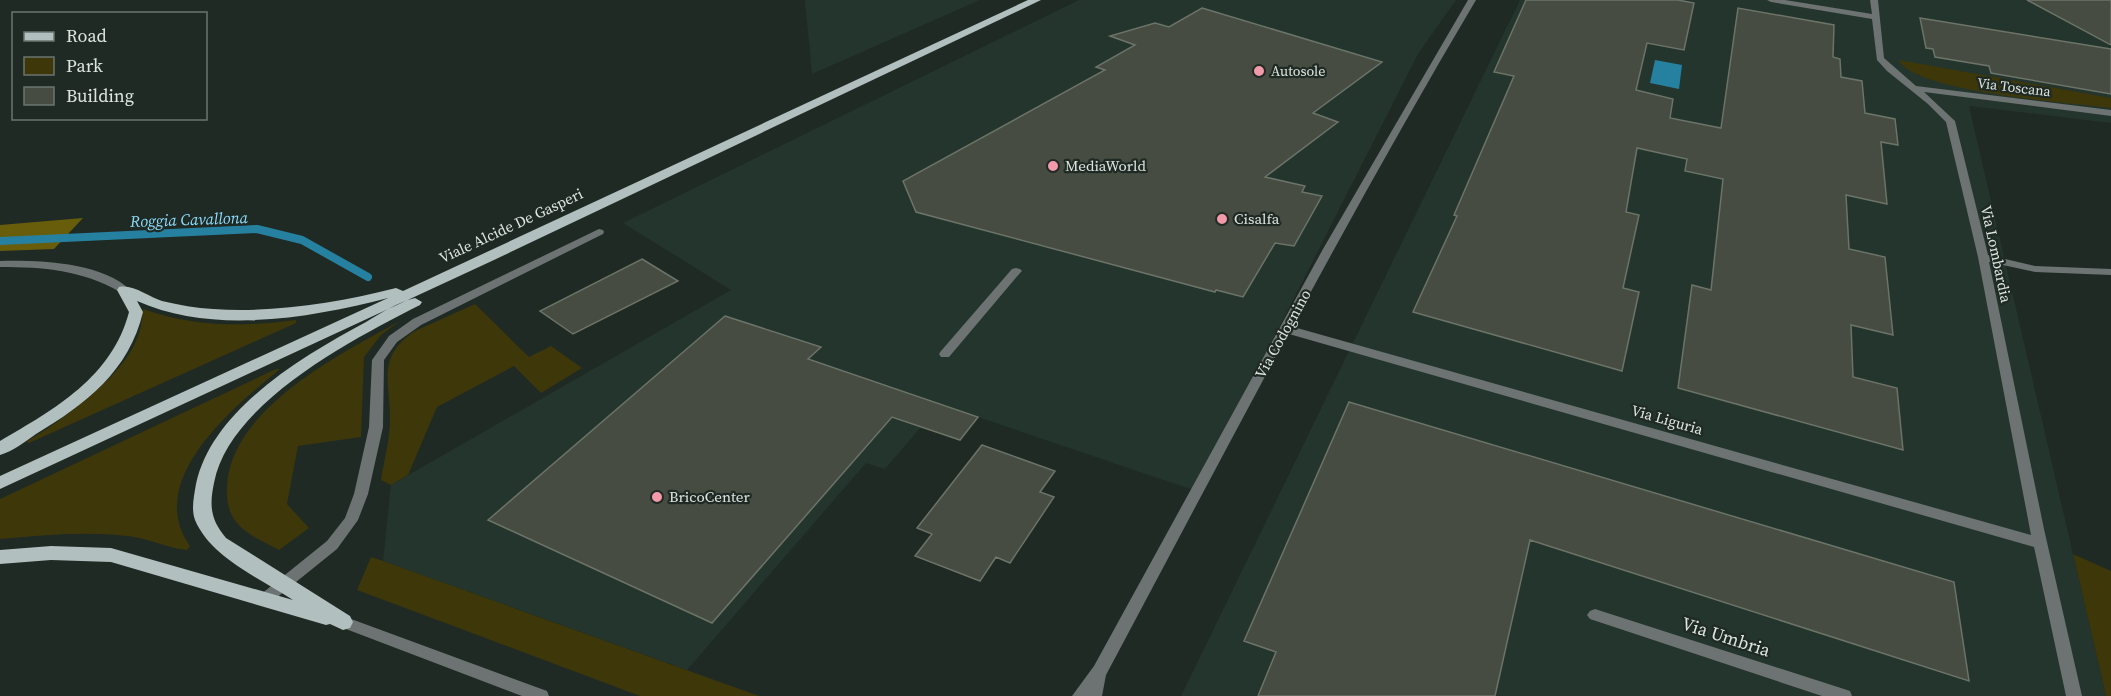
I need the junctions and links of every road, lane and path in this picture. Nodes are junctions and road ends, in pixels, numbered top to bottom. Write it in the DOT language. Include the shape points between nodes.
graph roads {
  1 [pos="1036,0"];
  2 [pos="1472,0"];
  3 [pos="1771,0"];
  4 [pos="1874,0"];
  5 [pos="1876,17"];
  6 [pos="1913,87"];
  7 [pos="2111,113"];
  8 [pos="599,232"];
  9 [pos="489,257"];
  10 [pos="1983,257"];
  11 [pos="0,264"];
  12 [pos="1016,271"];
  13 [pos="2111,272"];
  14 [pos="439,280"];
  15 [pos="124,290"];
  16 [pos="1286,329"];
  17 [pos="945,354"];
  18 [pos="0,448"];
  19 [pos="0,483"];
  20 [pos="2040,543"];
  21 [pos="0,557"];
  22 [pos="284,584"];
  23 [pos="265,599"];
  24 [pos="1595,615"];
  25 [pos="343,622"];
  26 [pos="1100,671"];
  27 [pos="541,696"];
  28 [pos="1080,696"];
  29 [pos="1094,696"];
  30 [pos="1844,696"];
  31 [pos="2074,696"];
  1 -- 9 [label="main road, Viale Alcide De Gasperi"];
  2 -- 16 [label="street, Via Codognino"];
  3 -- 5 [label="street"];
  4 -- 5 [label="street, Via Lombardia"];
  5 -- 6 [label="street, Via Lombardia" via="1880,58"];
  6 -- 7 [label="street, Via Toscana"];
  6 -- 10 [label="street, Via Lombardia" via="1950,121"];
  8 -- 22 [label="street" via="417,322 388,344 378,360 376,427 358,506 332,545"];
  9 -- 14 [label="main road, Viale Alcide De Gasperi"];
  9 -- 22 [label="main road" via="432,294 325,351 273,388 222,441 208,464 202,487 203,516 218,543"];
  10 -- 13 [label="street" via="2035,269"];
  10 -- 20 [label="street, Via Lombardia"];
  11 -- 15 [label="street" via="61,266 88,272"];
  12 -- 17 [label="street"];
  14 -- 15 [label="main road" via="320,309 272,313 184,310"];
  14 -- 19 [label="main road, Viale Alcide De Gasperi"];
  15 -- 18 [label="main road" via="136,312 130,335 114,361 86,391"];
  16 -- 20 [label="street, Via Liguria"];
  16 -- 26 [label="street, Via Codognino"];
  20 -- 31 [label="street"];
  21 -- 23 [label="main road" via="51,553 111,555"];
  22 -- 23 [label="street"];
  22 -- 25 [label="main road"];
  23 -- 25 [label="main road"];
  24 -- 30 [label="street, Via Umbria"];
  25 -- 27 [label="street"];
  26 -- 28 [label="street, Via Codognino"];
  26 -- 29 [label="street, Via Codognino"];
}
